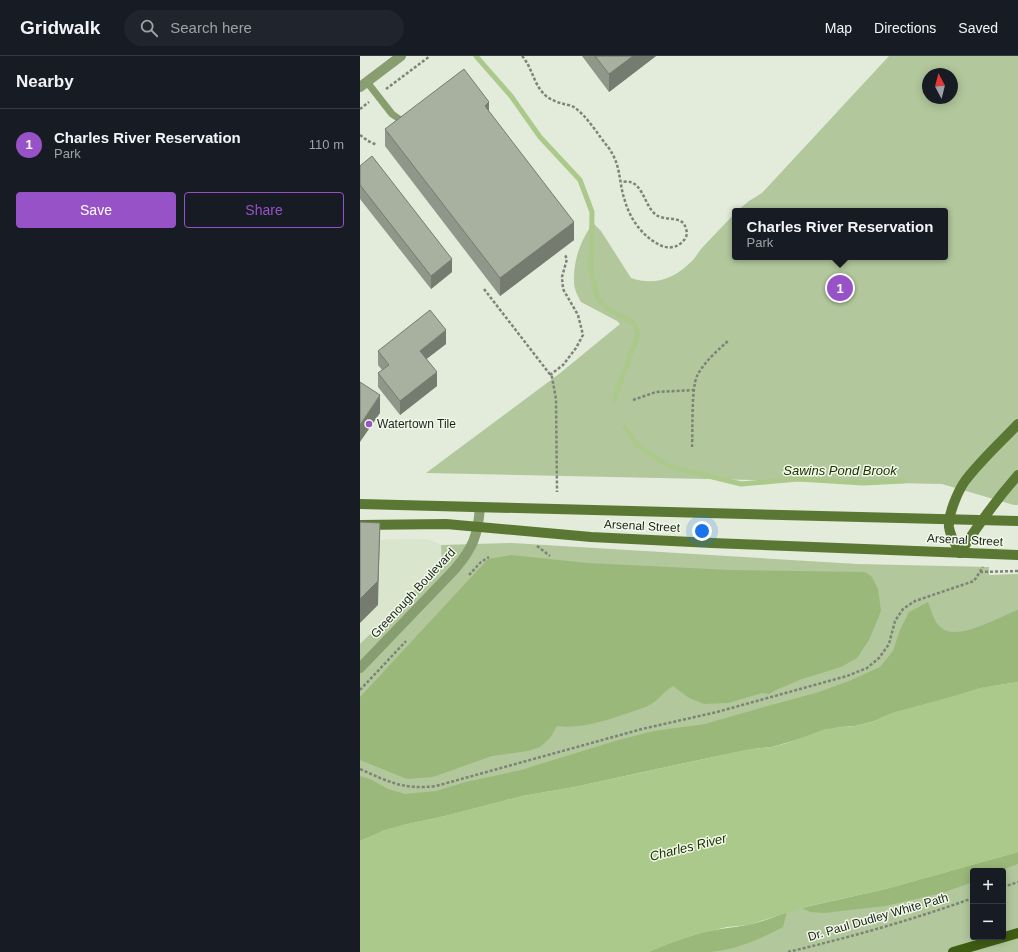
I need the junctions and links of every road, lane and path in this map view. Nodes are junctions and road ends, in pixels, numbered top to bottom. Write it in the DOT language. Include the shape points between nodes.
graph roads {
  1 [pos="401,56"];
  2 [pos="430,56"];
  3 [pos="522,56"];
  4 [pos="363,85"];
  5 [pos="376,96"];
  6 [pos="360,109"];
  7 [pos="408,129"];
  8 [pos="360,135"];
  9 [pos="377,145"];
  10 [pos="621,182"];
  11 [pos="565,255"];
  12 [pos="484,289"];
  13 [pos="728,341"];
  14 [pos="550,375"];
  15 [pos="694,390"];
  16 [pos="633,400"];
  17 [pos="1018,424"];
  18 [pos="692,447"];
  19 [pos="1018,475"];
  20 [pos="557,492"];
  21 [pos="360,504"];
  22 [pos="480,507"];
  23 [pos="950,519"];
  24 [pos="981,520"];
  25 [pos="1018,521"];
  26 [pos="360,525"];
  27 [pos="478,526"];
  28 [pos="960,552"];
  29 [pos="1018,555"];
  30 [pos="1018,571"];
  31 [pos="360,668"];
  32 [pos="360,769"];
  33 [pos="1018,882"];
  34 [pos="1006,886"];
  35 [pos="970,899"];
  36 [pos="1018,926"];
  37 [pos="1006,931"];
  38 [pos="1018,933"];
  39 [pos="986,940"];
  40 [pos="971,947"];
  41 [pos="788,952"];
  42 [pos="953,952"];
  1 -- 4 [label="street"];
  2 -- 5 [label="path"];
  3 -- 10 [label="path" via="528,62 543,93 551,100 574,106 586,119 615,158"];
  4 -- 5 [label="lane"];
  5 -- 6 [label="path"];
  5 -- 7 [label="lane"];
  8 -- 9 [label="path"];
  10 -- 10 [label="path" via="629,214 643,233 664,248 681,244 686,237 685,225 680,221 658,216 637,186 630,182"];
  11 -- 14 [label="path" via="568,258 562,277 563,289 578,315 583,335 563,365"];
  12 -- 14 [label="path"];
  13 -- 15 [label="path" via="705,364 697,377"];
  14 -- 20 [label="path" via="556,398"];
  15 -- 16 [label="path" via="656,392"];
  15 -- 18 [label="path"];
  17 -- 23 [label="main road" via="965,481"];
  19 -- 24 [label="main road"];
  21 -- 22 [label="main road, Arsenal Street"];
  22 -- 23 [label="main road, Arsenal Street"];
  22 -- 27 [label="street, Greenough Boulevard"];
  23 -- 24 [label="main road, Arsenal Street"];
  23 -- 28 [label="main road" via="950,531"];
  24 -- 25 [label="main road, Arsenal Street"];
  24 -- 28 [label="main road"];
  26 -- 27 [label="main road, Arsenal Street"];
  27 -- 28 [label="main road, Arsenal Street" via="569,535 704,543"];
  27 -- 31 [label="street, Greenough Boulevard" via="472,545 461,561"];
  28 -- 29 [label="main road, Arsenal Street"];
  30 -- 32 [label="path" via="980,572 974,581 915,601 903,609 895,620 889,644 879,658 867,668 848,676 436,786 410,787"];
  33 -- 34 [label="path"];
  35 -- 41 [label="path, Dr. Paul Dudley White Path" via="855,936"];
  36 -- 37 [label="main road"];
  38 -- 40 [label="main road"];
  39 -- 40 [label="main road"];
  40 -- 42 [label="main road"];
}
